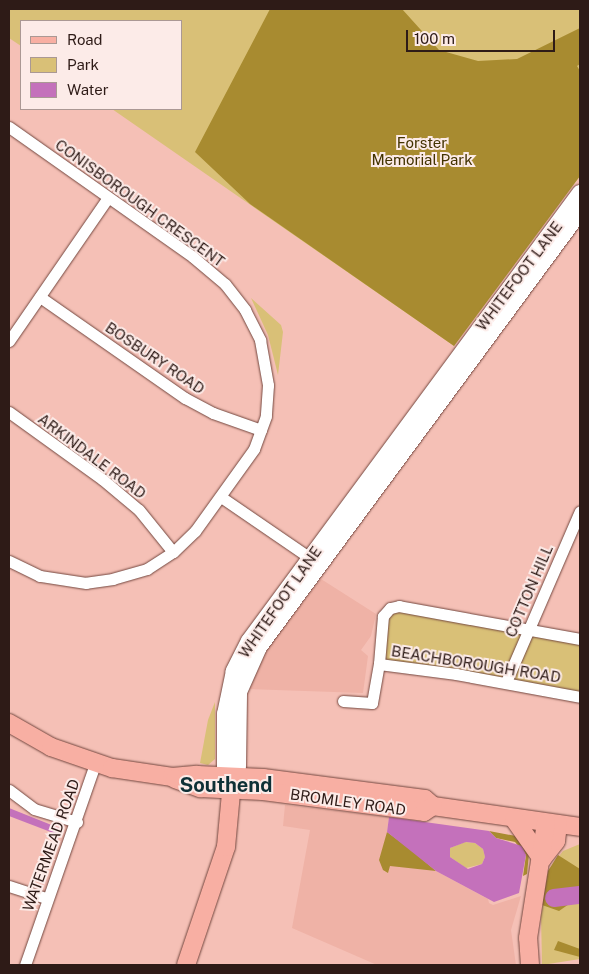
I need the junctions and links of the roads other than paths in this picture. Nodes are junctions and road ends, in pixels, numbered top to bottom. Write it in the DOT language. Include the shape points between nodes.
graph roads {
  1 [pos="9,126"];
  2 [pos="580,193"];
  3 [pos="107,199"];
  4 [pos="580,212"];
  5 [pos="40,297"];
  6 [pos="9,341"];
  7 [pos="9,412"];
  8 [pos="262,430"];
  9 [pos="221,496"];
  10 [pos="580,511"];
  11 [pos="173,552"];
  12 [pos="9,561"];
  13 [pos="315,561"];
  14 [pos="529,630"];
  15 [pos="580,639"];
  16 [pos="379,664"];
  17 [pos="506,682"];
  18 [pos="580,697"];
  19 [pos="343,701"];
  20 [pos="9,722"];
  21 [pos="95,764"];
  22 [pos="232,784"];
  23 [pos="9,790"];
  24 [pos="514,819"];
  25 [pos="77,822"];
  26 [pos="552,824"];
  27 [pos="580,827"];
  28 [pos="542,858"];
  29 [pos="226,864"];
  30 [pos="9,886"];
  31 [pos="47,898"];
  32 [pos="25,965"];
  33 [pos="186,965"];
  34 [pos="197,965"];
  35 [pos="530,965"];
  1 -- 3 [label="street, CONISBOROUGH CRESCENT"];
  2 -- 13 [label="street, WHITEFOOT LANE"];
  3 -- 5 [label="street"];
  3 -- 8 [label="street, CONISBOROUGH CRESCENT" via="212,272 245,310 260,340 268,370"];
  4 -- 13 [label="street, WHITEFOOT LANE"];
  5 -- 6 [label="street"];
  5 -- 8 [label="street, BOSBURY ROAD" via="185,398 213,414"];
  7 -- 11 [label="street, ARKINDALE ROAD" via="136,508"];
  8 -- 9 [label="street, CONISBOROUGH CRESCENT" via="254,449"];
  9 -- 11 [label="street, CONISBOROUGH CRESCENT" via="195,532"];
  9 -- 13 [label="street"];
  10 -- 14 [label="street, COTTON HILL"];
  11 -- 12 [label="street, CONISBOROUGH CRESCENT" via="147,569 113,580 86,583 40,576"];
  13 -- 22 [label="street, WHITEFOOT LANE" via="249,641 234,671 225,714 225,767"];
  14 -- 15 [label="street, BEACHBOROUGH ROAD"];
  14 -- 16 [label="street, BEACHBOROUGH ROAD" via="395,606 381,620"];
  14 -- 17 [label="street, COTTON HILL"];
  16 -- 17 [label="street, BEACHBOROUGH ROAD"];
  16 -- 19 [label="street" via="372,703"];
  17 -- 18 [label="street, BEACHBOROUGH ROAD"];
  20 -- 21 [label="main road, BROMLEY ROAD" via="51,748"];
  21 -- 22 [label="main road, BROMLEY ROAD" via="172,777 187,786"];
  21 -- 25 [label="street, WATERMEAD ROAD"];
  22 -- 24 [label="main road, BROMLEY ROAD" via="424,812 433,806"];
  22 -- 29 [label="main road" via="228,802"];
  23 -- 25 [label="street" via="34,809"];
  24 -- 26 [label="main road, BROMLEY ROAD"];
  24 -- 28 [label="main road"];
  25 -- 31 [label="street, WATERMEAD ROAD"];
  26 -- 27 [label="main road, BROMLEY ROAD"];
  26 -- 28 [label="main road" via="556,841"];
  28 -- 35 [label="main road" via="528,938"];
  29 -- 33 [label="main road"];
  29 -- 34 [label="main road"];
  30 -- 31 [label="street"];
  31 -- 32 [label="street, WATERMEAD ROAD"];
}
